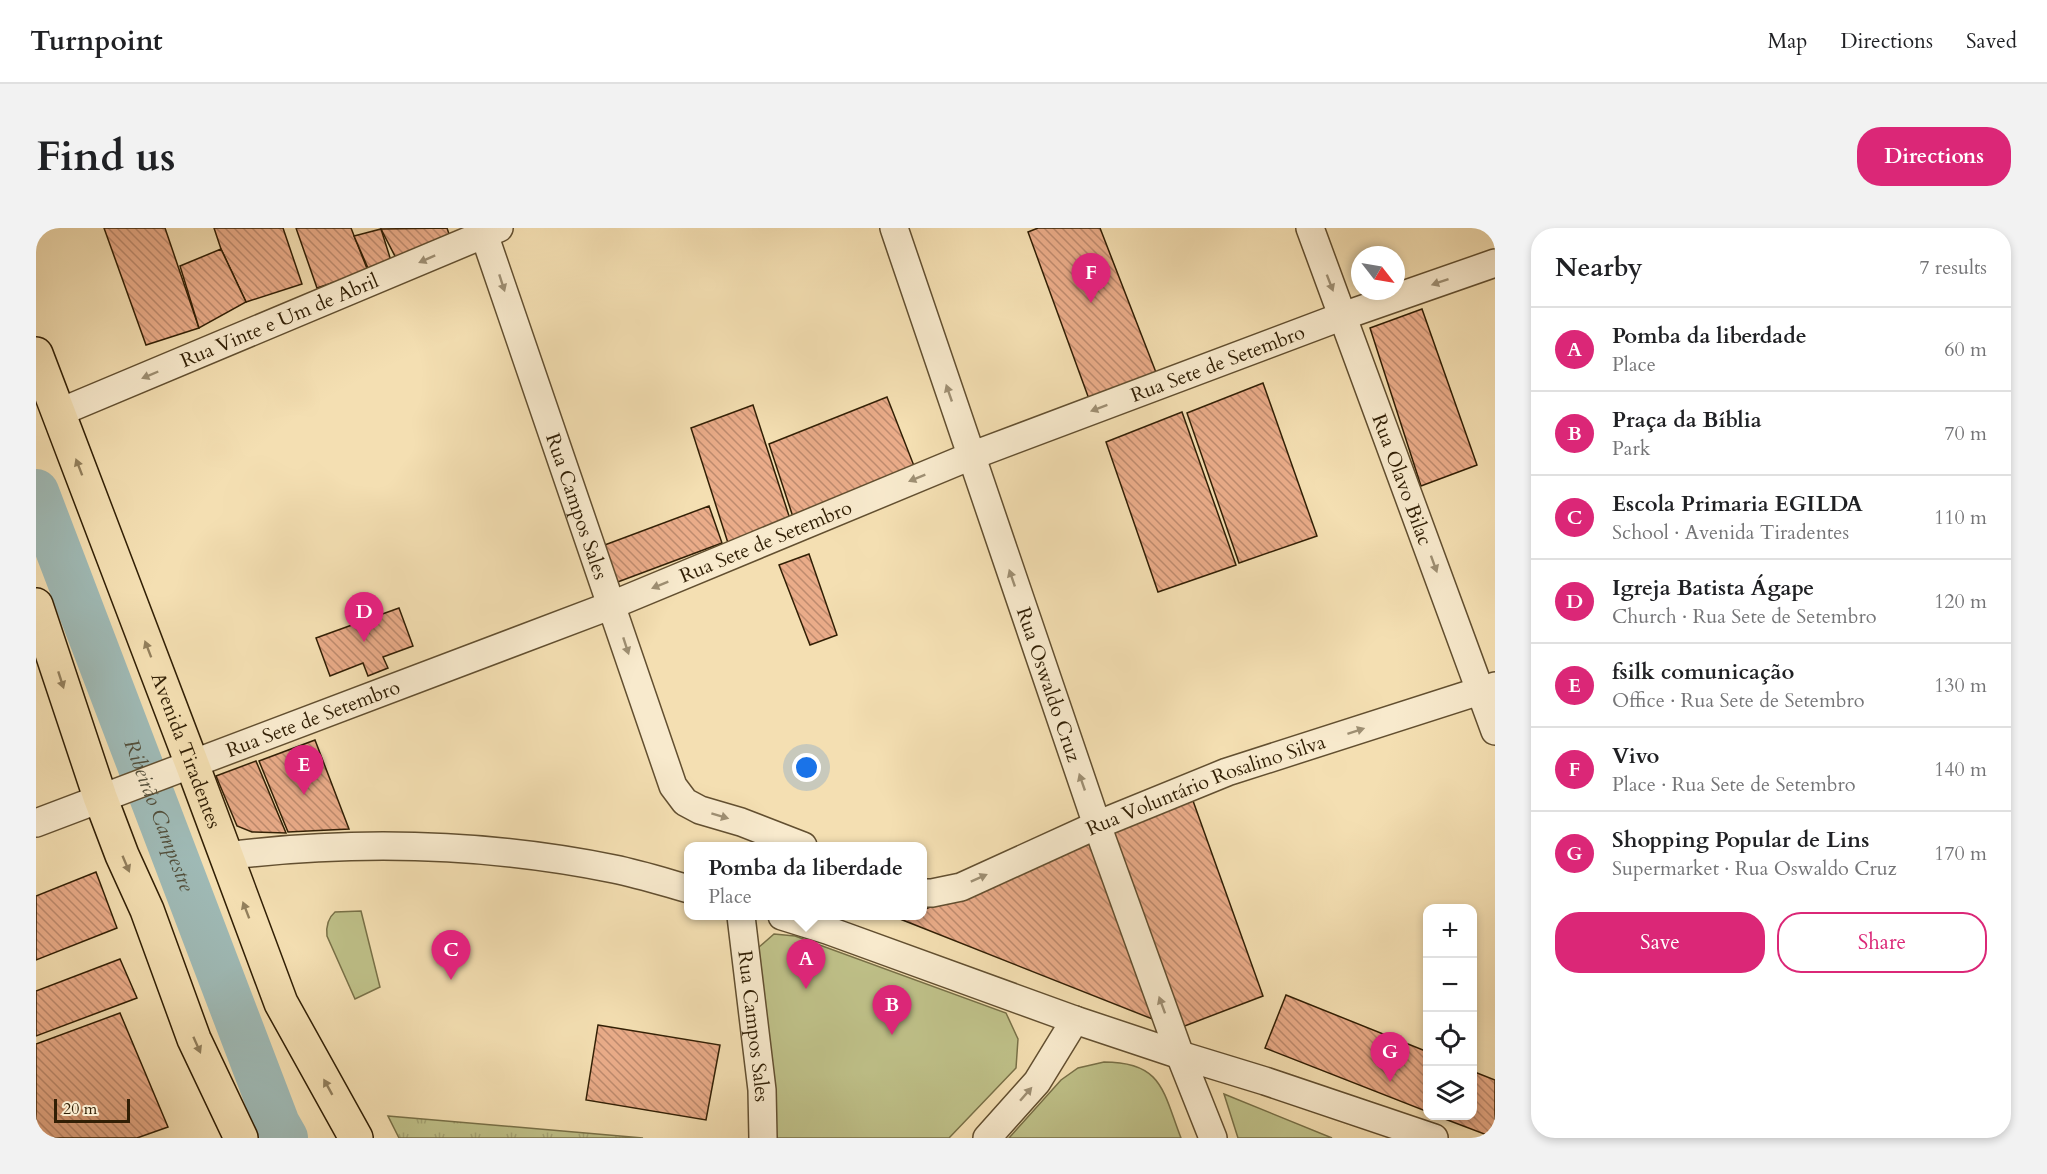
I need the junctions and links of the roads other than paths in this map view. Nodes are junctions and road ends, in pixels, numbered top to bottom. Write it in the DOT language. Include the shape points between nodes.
graph roads {
  1 [pos="894,228"];
  2 [pos="1310,228"];
  3 [pos="489,230"];
  4 [pos="1495,263"];
  5 [pos="1343,316"];
  6 [pos="36,354"];
  7 [pos="58,413"];
  8 [pos="971,456"];
  9 [pos="36,604"];
  10 [pos="612,605"];
  11 [pos="1488,688"];
  12 [pos="1495,731"];
  13 [pos="182,768"];
  14 [pos="109,794"];
  15 [pos="36,823"];
  16 [pos="1096,825"];
  17 [pos="793,842"];
  18 [pos="225,856"];
  19 [pos="684,888"];
  20 [pos="927,892"];
  21 [pos="742,920"];
  22 [pos="797,920"];
  23 [pos="1075,1020"];
  24 [pos="1180,1055"];
  25 [pos="241,1138"];
  26 [pos="356,1138"];
  27 [pos="763,1138"];
  28 [pos="987,1138"];
  29 [pos="1213,1138"];
  30 [pos="1434,1138"];
  8 -- 1 [label="street, Rua Oswaldo Cruz, one-way"];
  2 -- 5 [label="street, Rua Olavo Bilac, one-way"];
  3 -- 7 [label="street, Rua Vinte e Um de Abril, one-way"];
  3 -- 10 [label="street, Rua Campos Sales, one-way" via="534,384"];
  4 -- 5 [label="street, Rua Sete de Setembro, one-way"];
  5 -- 8 [label="street, Rua Sete de Setembro, one-way"];
  5 -- 11 [label="street, Rua Olavo Bilac, one-way"];
  6 -- 7 [label="main road, Avenida Tiradentes"];
  13 -- 7 [label="main road, Avenida Tiradentes, one-way"];
  8 -- 10 [label="street, Rua Sete de Setembro, one-way"];
  16 -- 8 [label="street, Rua Oswaldo Cruz, one-way"];
  9 -- 14 [label="main road, one-way"];
  10 -- 13 [label="street, Rua Sete de Setembro"];
  10 -- 17 [label="street, Rua Campos Sales, one-way" via="672,786 685,802 700,810"];
  11 -- 12 [label="street, Rua Olavo Bilac"];
  16 -- 11 [label="street, Rua Voluntário Rosalino Silva, one-way" via="1227,772"];
  13 -- 14 [label="street, Rua Sete de Setembro"];
  13 -- 18 [label="main road, Avenida Tiradentes"];
  14 -- 15 [label="street, Rua Sete de Setembro"];
  14 -- 25 [label="main road, one-way" via="194,1040"];
  20 -- 16 [label="street, Rua Voluntário Rosalino Silva, one-way" via="961,887"];
  24 -- 16 [label="street, Rua Oswaldo Cruz, one-way"];
  18 -- 19 [label="street" via="262,851 427,846 518,853 615,869"];
  26 -- 18 [label="main road, Avenida Tiradentes, one-way" via="281,1003"];
  21 -- 27 [label="street, Rua Campos Sales" via="762,1090"];
  22 -- 23 [label="street"];
  23 -- 24 [label="street"];
  28 -- 23 [label="street, one-way" via="1037,1082"];
  24 -- 29 [label="street, Rua Oswaldo Cruz"];
  24 -- 30 [label="street"];
}
